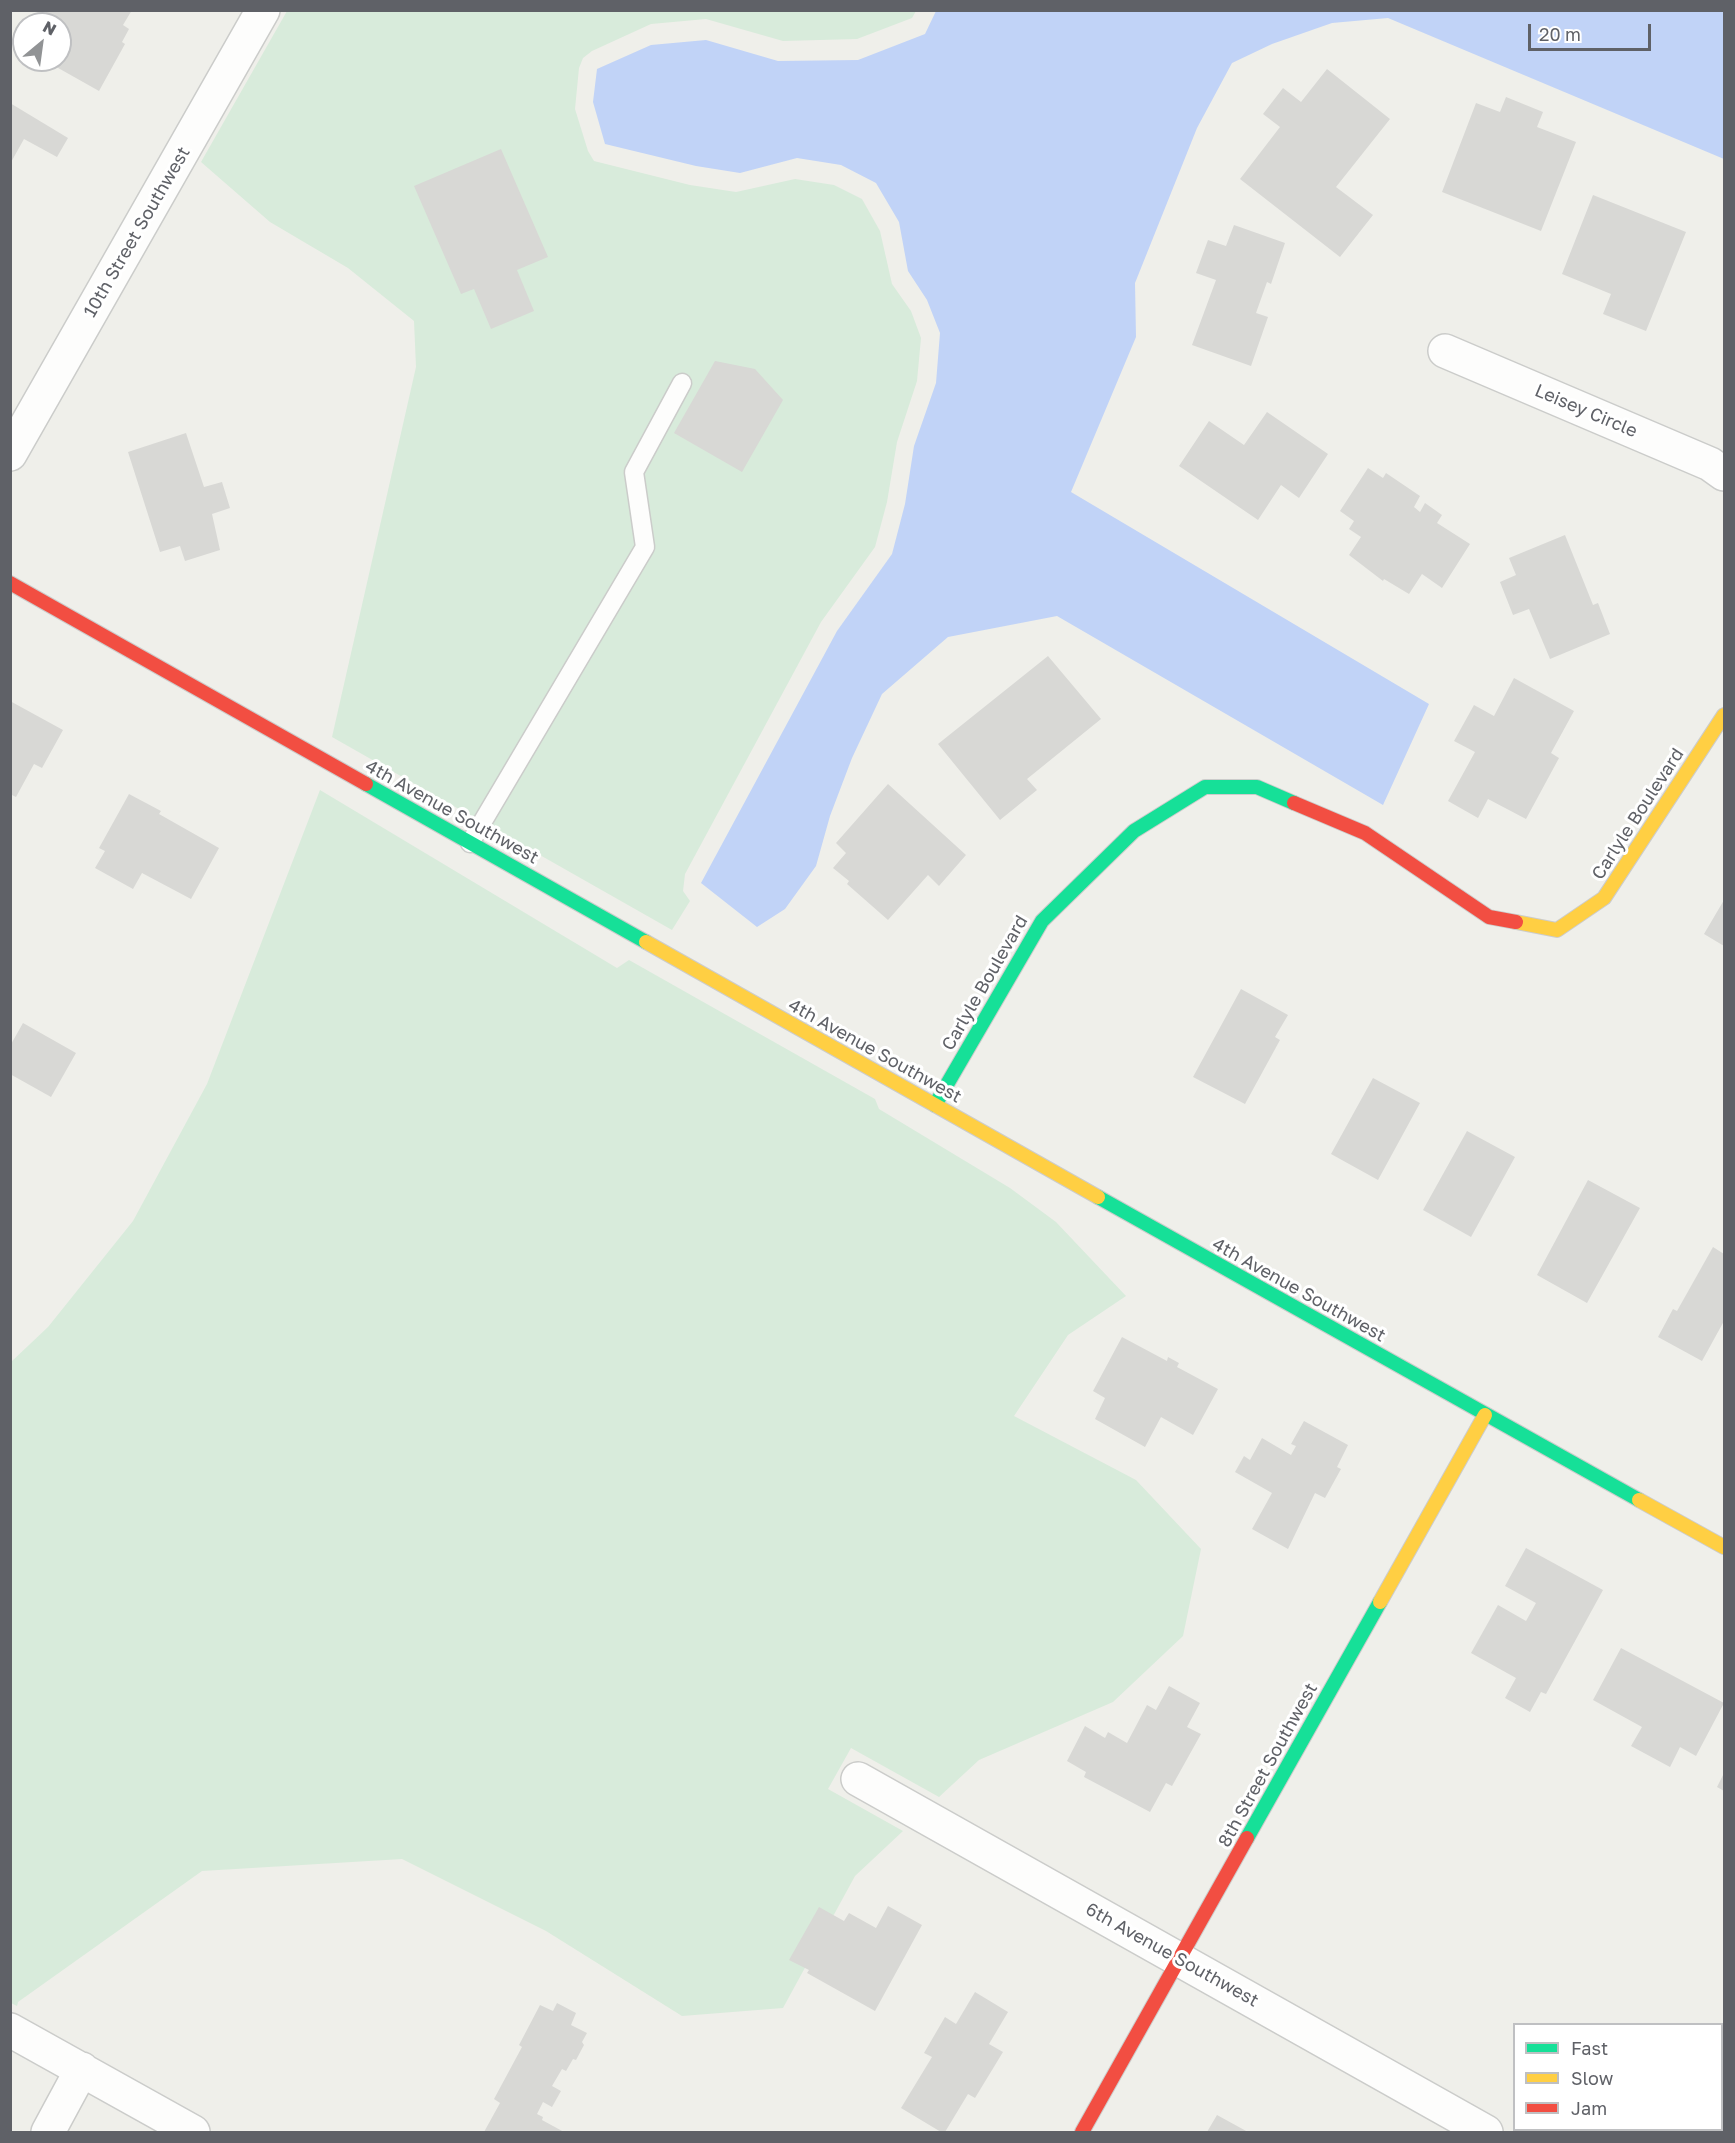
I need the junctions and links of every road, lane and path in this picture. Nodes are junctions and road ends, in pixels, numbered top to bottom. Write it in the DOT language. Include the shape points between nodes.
graph roads {
  1 [pos="262,10"];
  2 [pos="1445,351"];
  3 [pos="682,383"];
  4 [pos="10,454"];
  5 [pos="1725,474"];
  6 [pos="10,583"];
  7 [pos="1725,715"];
  8 [pos="470,843"];
  9 [pos="935,1105"];
  10 [pos="1485,1415"];
  11 [pos="1725,1547"];
  12 [pos="858,1779"];
  13 [pos="1180,1960"];
  14 [pos="10,2030"];
  15 [pos="82,2069"];
  16 [pos="48,2133"];
  17 [pos="192,2133"];
  18 [pos="1082,2133"];
  19 [pos="1486,2133"];
  1 -- 4 [label="street, 10th Street Southwest"];
  2 -- 5 [label="street, Leisey Circle" via="1710,464"];
  3 -- 8 [label="lane" via="634,472 645,547"];
  6 -- 8 [label="street, 4th Avenue Southwest"];
  7 -- 9 [label="street, Carlyle Boulevard" via="1604,898 1557,930 1489,917 1365,833 1257,787 1205,787 1134,831 1042,921"];
  8 -- 9 [label="street, 4th Avenue Southwest"];
  9 -- 10 [label="street, 4th Avenue Southwest"];
  10 -- 11 [label="street, 4th Avenue Southwest"];
  10 -- 13 [label="street, 8th Street Southwest"];
  12 -- 13 [label="street, 6th Avenue Southwest"];
  13 -- 18 [label="street, 8th Street Southwest"];
  13 -- 19 [label="street, 6th Avenue Southwest"];
  14 -- 15 [label="street"];
  15 -- 16 [label="street"];
  15 -- 17 [label="street"];
}
